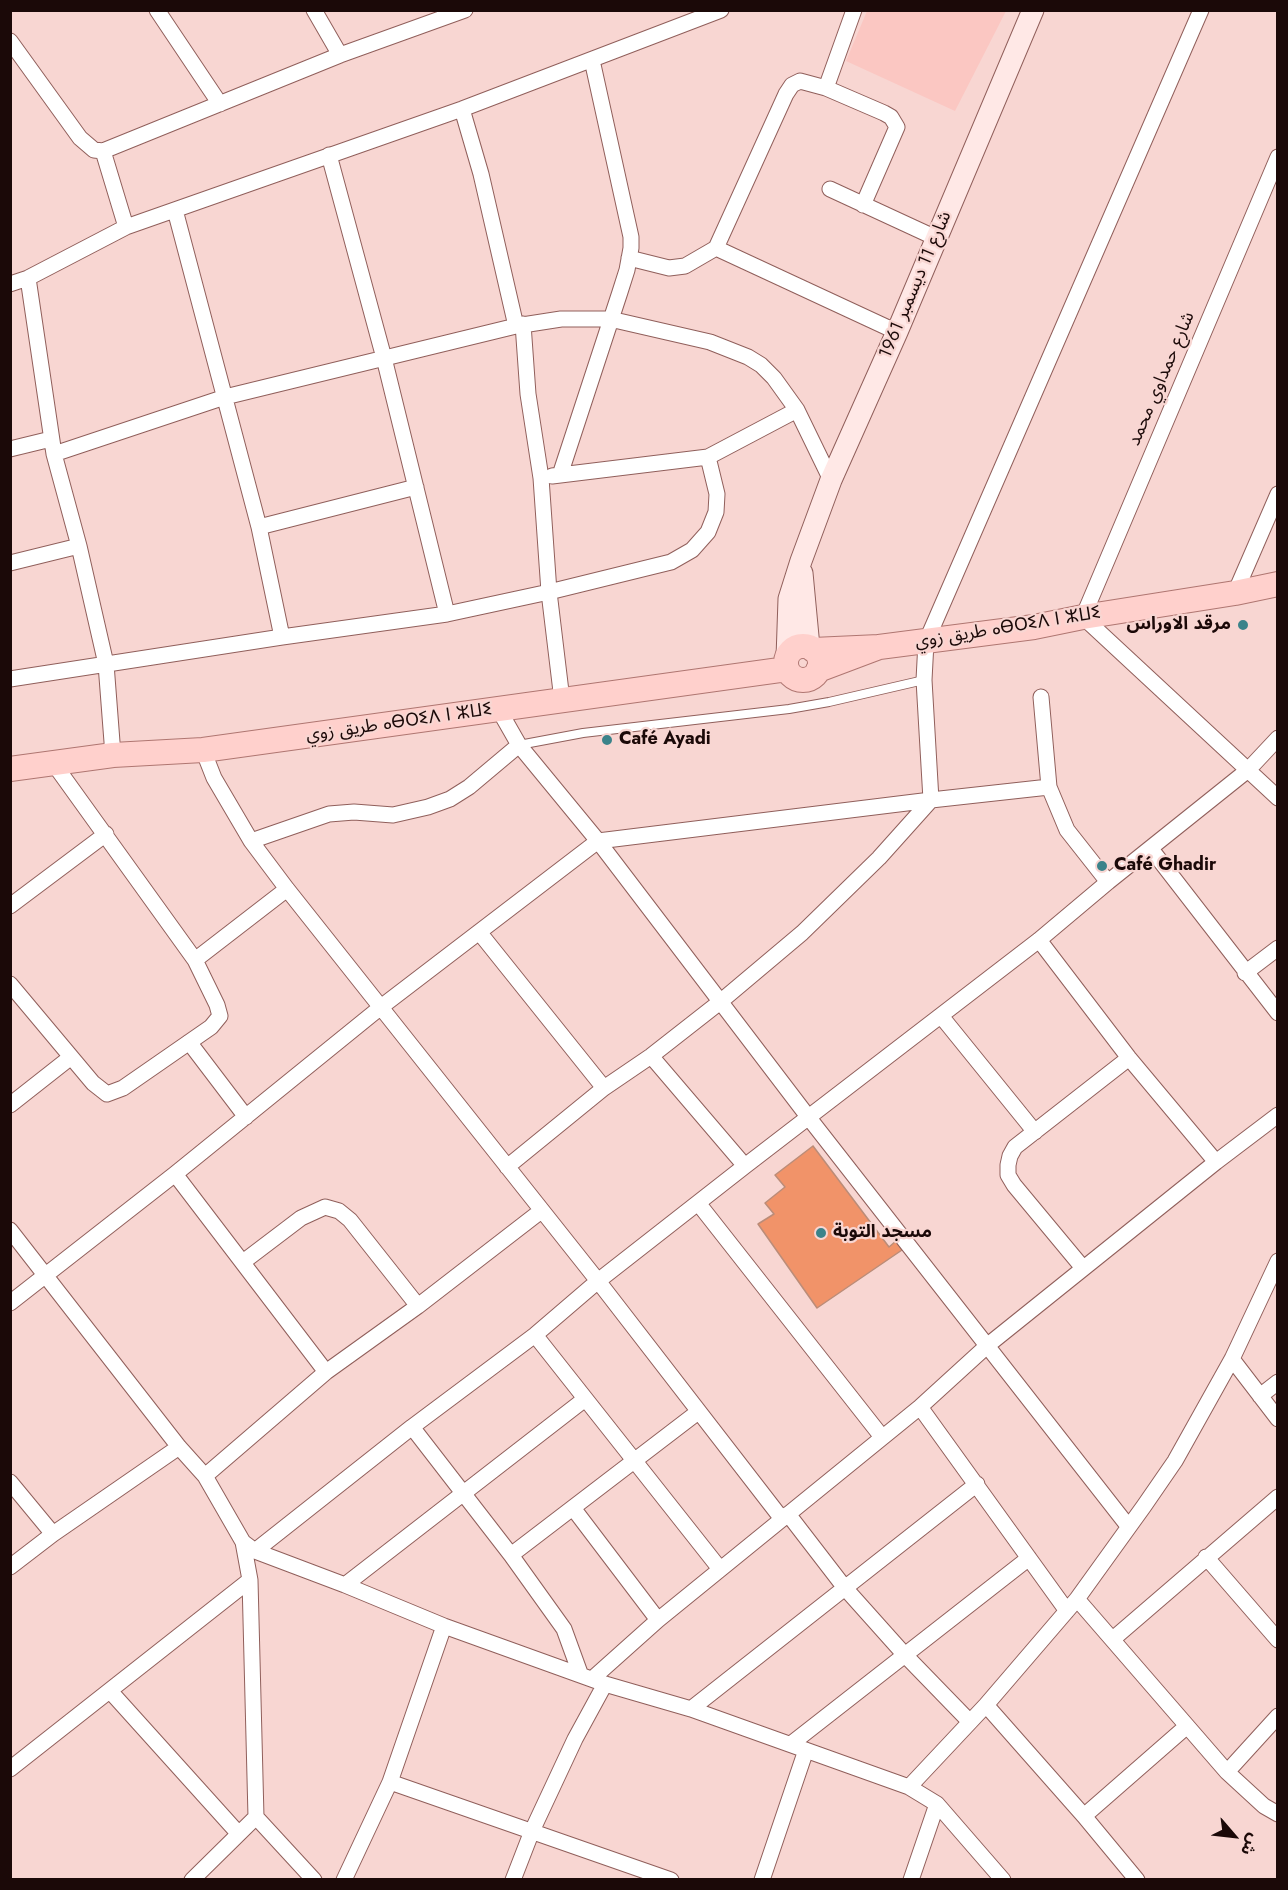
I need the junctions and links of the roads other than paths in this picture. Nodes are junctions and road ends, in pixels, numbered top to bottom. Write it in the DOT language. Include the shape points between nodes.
graph roads {
  1 [pos="157,10"];
  2 [pos="314,10"];
  3 [pos="465,10"];
  4 [pos="721,10"];
  5 [pos="854,10"];
  6 [pos="1033,10"];
  7 [pos="1201,10"];
  8 [pos="10,41"];
  9 [pos="340,55"];
  10 [pos="592,60"];
  11 [pos="826,88"];
  12 [pos="220,104"];
  13 [pos="462,108"];
  14 [pos="103,151"];
  15 [pos="329,155"];
  16 [pos="1278,157"];
  17 [pos="830,189"];
  18 [pos="863,205"];
  19 [pos="175,210"];
  20 [pos="126,227"];
  21 [pos="936,238"];
  22 [pos="716,249"];
  23 [pos="629,258"];
  24 [pos="28,278"];
  25 [pos="10,284"];
  26 [pos="610,319"];
  27 [pos="519,325"];
  28 [pos="897,332"];
  29 [pos="384,358"];
  30 [pos="225,397"];
  31 [pos="797,410"];
  32 [pos="53,446"];
  33 [pos="10,449"];
  34 [pos="708,457"];
  35 [pos="560,475"];
  36 [pos="541,478"];
  37 [pos="831,480"];
  38 [pos="416,487"];
  39 [pos="1278,494"];
  40 [pos="259,527"];
  41 [pos="79,546"];
  42 [pos="801,561"];
  43 [pos="10,563"];
  44 [pos="1278,584"];
  45 [pos="549,592"];
  46 [pos="1236,593"];
  47 [pos="447,614"];
  48 [pos="1083,617"];
  49 [pos="282,637"];
  50 [pos="926,642"];
  51 [pos="814,656"];
  52 [pos="787,663"];
  53 [pos="106,664"];
  54 [pos="10,679"];
  55 [pos="924,680"];
  56 [pos="1041,697"];
  57 [pos="562,700"];
  58 [pos="499,710"];
  59 [pos="1278,738"];
  60 [pos="519,745"];
  61 [pos="203,750"];
  62 [pos="113,755"];
  63 [pos="54,764"];
  64 [pos="10,769"];
  65 [pos="1248,770"];
  66 [pos="1049,787"];
  67 [pos="1278,798"];
  68 [pos="931,800"];
  69 [pos="106,834"];
  70 [pos="598,841"];
  71 [pos="251,842"];
  72 [pos="1151,849"];
  73 [pos="1108,882"];
  74 [pos="287,889"];
  75 [pos="10,906"];
  76 [pos="479,932"];
  77 [pos="1039,940"];
  78 [pos="1278,948"];
  79 [pos="195,960"];
  80 [pos="1245,973"];
  81 [pos="10,984"];
  82 [pos="720,1002"];
  83 [pos="381,1008"];
  84 [pos="1278,1013"];
  85 [pos="941,1016"];
  86 [pos="189,1042"];
  87 [pos="651,1056"];
  88 [pos="71,1057"];
  89 [pos="1129,1058"];
  90 [pos="604,1088"];
  91 [pos="10,1105"];
  92 [pos="1278,1115"];
  93 [pos="246,1117"];
  94 [pos="809,1118"];
  95 [pos="1035,1132"];
  96 [pos="1216,1162"];
  97 [pos="745,1166"];
  98 [pos="507,1167"];
  99 [pos="175,1174"];
  100 [pos="698,1203"];
  101 [pos="542,1211"];
  102 [pos="10,1230"];
  103 [pos="243,1262"];
  104 [pos="1278,1262"];
  105 [pos="1083,1268"];
  106 [pos="47,1274"];
  107 [pos="598,1281"];
  108 [pos="10,1303"];
  109 [pos="418,1306"];
  110 [pos="535,1335"];
  111 [pos="988,1345"];
  112 [pos="1232,1359"];
  113 [pos="326,1372"];
  114 [pos="1278,1382"];
  115 [pos="1260,1396"];
  116 [pos="585,1399"];
  117 [pos="920,1407"];
  118 [pos="698,1412"];
  119 [pos="1278,1419"];
  120 [pos="412,1427"];
  121 [pos="882,1437"];
  122 [pos="179,1447"];
  123 [pos="635,1461"];
  124 [pos="205,1476"];
  125 [pos="10,1482"];
  126 [pos="977,1484"];
  127 [pos="464,1494"];
  128 [pos="1278,1497"];
  129 [pos="573,1508"];
  130 [pos="785,1516"];
  131 [pos="1128,1526"];
  132 [pos="52,1534"];
  133 [pos="249,1547"];
  134 [pos="511,1555"];
  135 [pos="1206,1557"];
  136 [pos="1029,1558"];
  137 [pos="10,1567"];
  138 [pos="720,1569"];
  139 [pos="250,1580"];
  140 [pos="345,1585"];
  141 [pos="845,1588"];
  142 [pos="1077,1599"];
  143 [pos="1067,1611"];
  144 [pos="658,1620"];
  145 [pos="444,1626"];
  146 [pos="1113,1639"];
  147 [pos="1278,1640"];
  148 [pos="904,1654"];
  149 [pos="592,1679"];
  150 [pos="110,1691"];
  151 [pos="986,1705"];
  152 [pos="691,1709"];
  153 [pos="1278,1716"];
  154 [pos="970,1722"];
  155 [pos="1187,1726"];
  156 [pos="791,1744"];
  157 [pos="806,1750"];
  158 [pos="10,1769"];
  159 [pos="1227,1772"];
  160 [pos="390,1782"];
  161 [pos="909,1786"];
  162 [pos="937,1804"];
  163 [pos="1278,1814"];
  164 [pos="1084,1816"];
  165 [pos="256,1817"];
  166 [pos="532,1832"];
  167 [pos="238,1833"];
  168 [pos="192,1880"];
  169 [pos="314,1880"];
  170 [pos="344,1880"];
  171 [pos="513,1880"];
  172 [pos="671,1880"];
  173 [pos="762,1880"];
  174 [pos="911,1880"];
  175 [pos="1004,1880"];
  176 [pos="1137,1880"];
  1 -- 12 [label="street"];
  2 -- 9 [label="street"];
  3 -- 9 [label="street"];
  4 -- 10 [label="street"];
  5 -- 11 [label="street"];
  6 -- 21 [label="main road, شارع 11 ديسمبر 1961"];
  7 -- 50 [label="street"];
  8 -- 14 [label="street" via="80,138 94,150"];
  9 -- 12 [label="street"];
  10 -- 13 [label="street"];
  10 -- 23 [label="street" via="631,237"];
  11 -- 18 [label="street" via="884,113 897,127"];
  11 -- 22 [label="street" via="800,81 786,93"];
  12 -- 14 [label="street"];
  13 -- 15 [label="street"];
  13 -- 27 [label="street"];
  14 -- 20 [label="street"];
  15 -- 19 [label="street"];
  15 -- 29 [label="street"];
  16 -- 48 [label="street, شارع حمداوي محمد"];
  17 -- 18 [label="street"];
  18 -- 21 [label="street"];
  19 -- 20 [label="street"];
  19 -- 30 [label="street"];
  20 -- 24 [label="street"];
  21 -- 28 [label="main road, شارع 11 ديسمبر 1961"];
  22 -- 23 [label="street" via="685,266 669,268"];
  22 -- 28 [label="street"];
  23 -- 26 [label="street"];
  24 -- 25 [label="street"];
  24 -- 32 [label="street"];
  26 -- 27 [label="street" via="561,319"];
  26 -- 31 [label="street" via="710,342 748,357 774,378"];
  26 -- 35 [label="street"];
  27 -- 29 [label="street"];
  27 -- 36 [label="street"];
  28 -- 37 [label="main road, شارع 11 ديسمبر 1961"];
  29 -- 30 [label="street"];
  29 -- 38 [label="street"];
  30 -- 32 [label="street"];
  30 -- 40 [label="street"];
  31 -- 34 [label="street"];
  31 -- 37 [label="street"];
  32 -- 33 [label="street"];
  32 -- 41 [label="street"];
  34 -- 35 [label="street"];
  34 -- 45 [label="street" via="717,494 716,512 708,532 692,550 671,562"];
  35 -- 36 [label="street"];
  36 -- 45 [label="street"];
  37 -- 42 [label="main road, شارع 11 ديسمبر 1961"];
  38 -- 40 [label="street"];
  38 -- 47 [label="street"];
  39 -- 46 [label="street"];
  40 -- 49 [label="street"];
  41 -- 43 [label="street"];
  41 -- 53 [label="street"];
  42 -- 51 [label="main road"];
  42 -- 52 [label="main road, شارع 11 ديسمبر 1961" via="789,599"];
  44 -- 46 [label="main road, طريق زوي ⴰⴱⵔⵉⴷ ⵏ ⵣⵡⵉ"];
  45 -- 47 [label="street"];
  45 -- 57 [label="street"];
  46 -- 48 [label="main road, طريق زوي ⴰⴱⵔⵉⴷ ⵏ ⵣⵡⵉ"];
  47 -- 49 [label="street"];
  48 -- 50 [label="main road, طريق زوي ⴰⴱⵔⵉⴷ ⵏ ⵣⵡⵉ"];
  48 -- 65 [label="street"];
  49 -- 53 [label="street"];
  50 -- 51 [label="main road, طريق زوي ⴰⴱⵔⵉⴷ ⵏ ⵣⵡⵉ"];
  50 -- 55 [label="street"];
  51 -- 52 [label="main road, طريق زوي ⴰⴱⵔⵉⴷ ⵏ ⵣⵡⵉ" via="811,678 800,680 790,674"];
  52 -- 57 [label="main road, طريق زوي ⴰⴱⵔⵉⴷ ⵏ ⵣⵡⵉ"];
  53 -- 54 [label="street"];
  53 -- 62 [label="street"];
  55 -- 60 [label="lane" via="789,709 583,733"];
  55 -- 68 [label="street"];
  56 -- 66 [label="street"];
  57 -- 58 [label="main road, طريق زوي ⴰⴱⵔⵉⴷ ⵏ ⵣⵡⵉ"];
  58 -- 60 [label="street"];
  58 -- 61 [label="main road, طريق زوي ⴰⴱⵔⵉⴷ ⵏ ⵣⵡⵉ"];
  59 -- 65 [label="street"];
  60 -- 70 [label="street"];
  60 -- 71 [label="street" via="469,787 440,803 393,815 329,814"];
  61 -- 62 [label="main road, طريق زوي ⴰⴱⵔⵉⴷ ⵏ ⵣⵡⵉ"];
  61 -- 71 [label="street" via="214,778"];
  62 -- 63 [label="main road, طريق زوي ⴰⴱⵔⵉⴷ ⵏ ⵣⵡⵉ"];
  63 -- 64 [label="main road, طريق زوي ⴰⴱⵔⵉⴷ ⵏ ⵣⵡⵉ"];
  63 -- 69 [label="street"];
  65 -- 67 [label="street"];
  65 -- 72 [label="street"];
  66 -- 68 [label="street"];
  66 -- 73 [label="street" via="1068,831"];
  68 -- 70 [label="street"];
  68 -- 82 [label="street" via="879,858 802,933"];
  69 -- 75 [label="street"];
  69 -- 79 [label="street"];
  70 -- 76 [label="street"];
  70 -- 82 [label="street"];
  71 -- 74 [label="street"];
  72 -- 73 [label="street"];
  72 -- 80 [label="street"];
  73 -- 77 [label="street"];
  74 -- 79 [label="street"];
  74 -- 83 [label="street"];
  76 -- 83 [label="street"];
  76 -- 90 [label="street"];
  77 -- 85 [label="street"];
  77 -- 89 [label="street"];
  78 -- 80 [label="street"];
  79 -- 86 [label="street" via="220,1016"];
  80 -- 84 [label="street"];
  81 -- 88 [label="street"];
  82 -- 87 [label="street"];
  82 -- 94 [label="street"];
  83 -- 93 [label="street"];
  83 -- 98 [label="street"];
  85 -- 94 [label="street"];
  85 -- 95 [label="street"];
  86 -- 88 [label="street" via="123,1088 107,1094"];
  86 -- 93 [label="street"];
  87 -- 90 [label="street"];
  87 -- 97 [label="street"];
  88 -- 91 [label="street"];
  89 -- 95 [label="street"];
  89 -- 96 [label="street"];
  90 -- 98 [label="street"];
  92 -- 96 [label="street"];
  93 -- 99 [label="street"];
  94 -- 97 [label="street"];
  94 -- 111 [label="street"];
  95 -- 105 [label="street" via="1015,1147 1008,1175"];
  96 -- 105 [label="street"];
  97 -- 100 [label="street"];
  98 -- 101 [label="street"];
  99 -- 103 [label="street"];
  99 -- 106 [label="street"];
  100 -- 107 [label="street"];
  100 -- 121 [label="street"];
  101 -- 107 [label="street"];
  101 -- 109 [label="street"];
  102 -- 106 [label="street"];
  103 -- 109 [label="street" via="301,1218 325,1207 350,1220"];
  103 -- 113 [label="street"];
  104 -- 112 [label="street"];
  105 -- 111 [label="street"];
  106 -- 108 [label="street"];
  106 -- 122 [label="street"];
  107 -- 110 [label="street"];
  107 -- 118 [label="street"];
  109 -- 113 [label="street"];
  110 -- 116 [label="street"];
  110 -- 120 [label="street"];
  111 -- 117 [label="street"];
  111 -- 131 [label="street"];
  112 -- 115 [label="street"];
  112 -- 131 [label="street" via="1175,1461"];
  113 -- 124 [label="street"];
  114 -- 115 [label="street"];
  115 -- 119 [label="street"];
  116 -- 123 [label="street"];
  116 -- 127 [label="street"];
  117 -- 121 [label="street"];
  117 -- 126 [label="street"];
  118 -- 123 [label="street"];
  118 -- 130 [label="street"];
  120 -- 127 [label="street"];
  120 -- 133 [label="street"];
  121 -- 130 [label="street"];
  122 -- 124 [label="street"];
  122 -- 132 [label="street"];
  123 -- 129 [label="street"];
  123 -- 138 [label="street"];
  124 -- 133 [label="street"];
  125 -- 132 [label="street"];
  126 -- 136 [label="street"];
  126 -- 141 [label="street"];
  127 -- 134 [label="street"];
  127 -- 140 [label="street"];
  128 -- 135 [label="street"];
  129 -- 134 [label="street"];
  129 -- 144 [label="street"];
  130 -- 138 [label="street"];
  130 -- 141 [label="street"];
  131 -- 142 [label="street"];
  132 -- 137 [label="street"];
  133 -- 139 [label="street"];
  133 -- 140 [label="street"];
  134 -- 149 [label="street" via="564,1629"];
  135 -- 146 [label="street"];
  135 -- 147 [label="street"];
  136 -- 143 [label="street"];
  136 -- 148 [label="street"];
  138 -- 144 [label="street"];
  139 -- 150 [label="street"];
  139 -- 165 [label="street"];
  140 -- 145 [label="street"];
  141 -- 148 [label="street"];
  141 -- 152 [label="street"];
  142 -- 143 [label="street"];
  142 -- 146 [label="street"];
  143 -- 151 [label="street"];
  144 -- 149 [label="street"];
  145 -- 149 [label="street"];
  145 -- 160 [label="street"];
  146 -- 155 [label="street"];
  148 -- 154 [label="street"];
  148 -- 156 [label="street"];
  149 -- 152 [label="street"];
  149 -- 166 [label="street" via="575,1738"];
  150 -- 158 [label="street"];
  150 -- 167 [label="street"];
  151 -- 154 [label="street"];
  151 -- 164 [label="street"];
  152 -- 156 [label="street"];
  153 -- 159 [label="street"];
  154 -- 161 [label="street"];
  155 -- 159 [label="street"];
  155 -- 164 [label="street"];
  156 -- 157 [label="street"];
  157 -- 161 [label="street"];
  157 -- 173 [label="street"];
  159 -- 163 [label="street"];
  160 -- 166 [label="street"];
  160 -- 170 [label="street"];
  161 -- 162 [label="street"];
  162 -- 174 [label="street"];
  162 -- 175 [label="street"];
  164 -- 176 [label="street"];
  165 -- 167 [label="street"];
  165 -- 169 [label="street"];
  166 -- 171 [label="street"];
  166 -- 172 [label="street"];
  167 -- 168 [label="street"];
}
